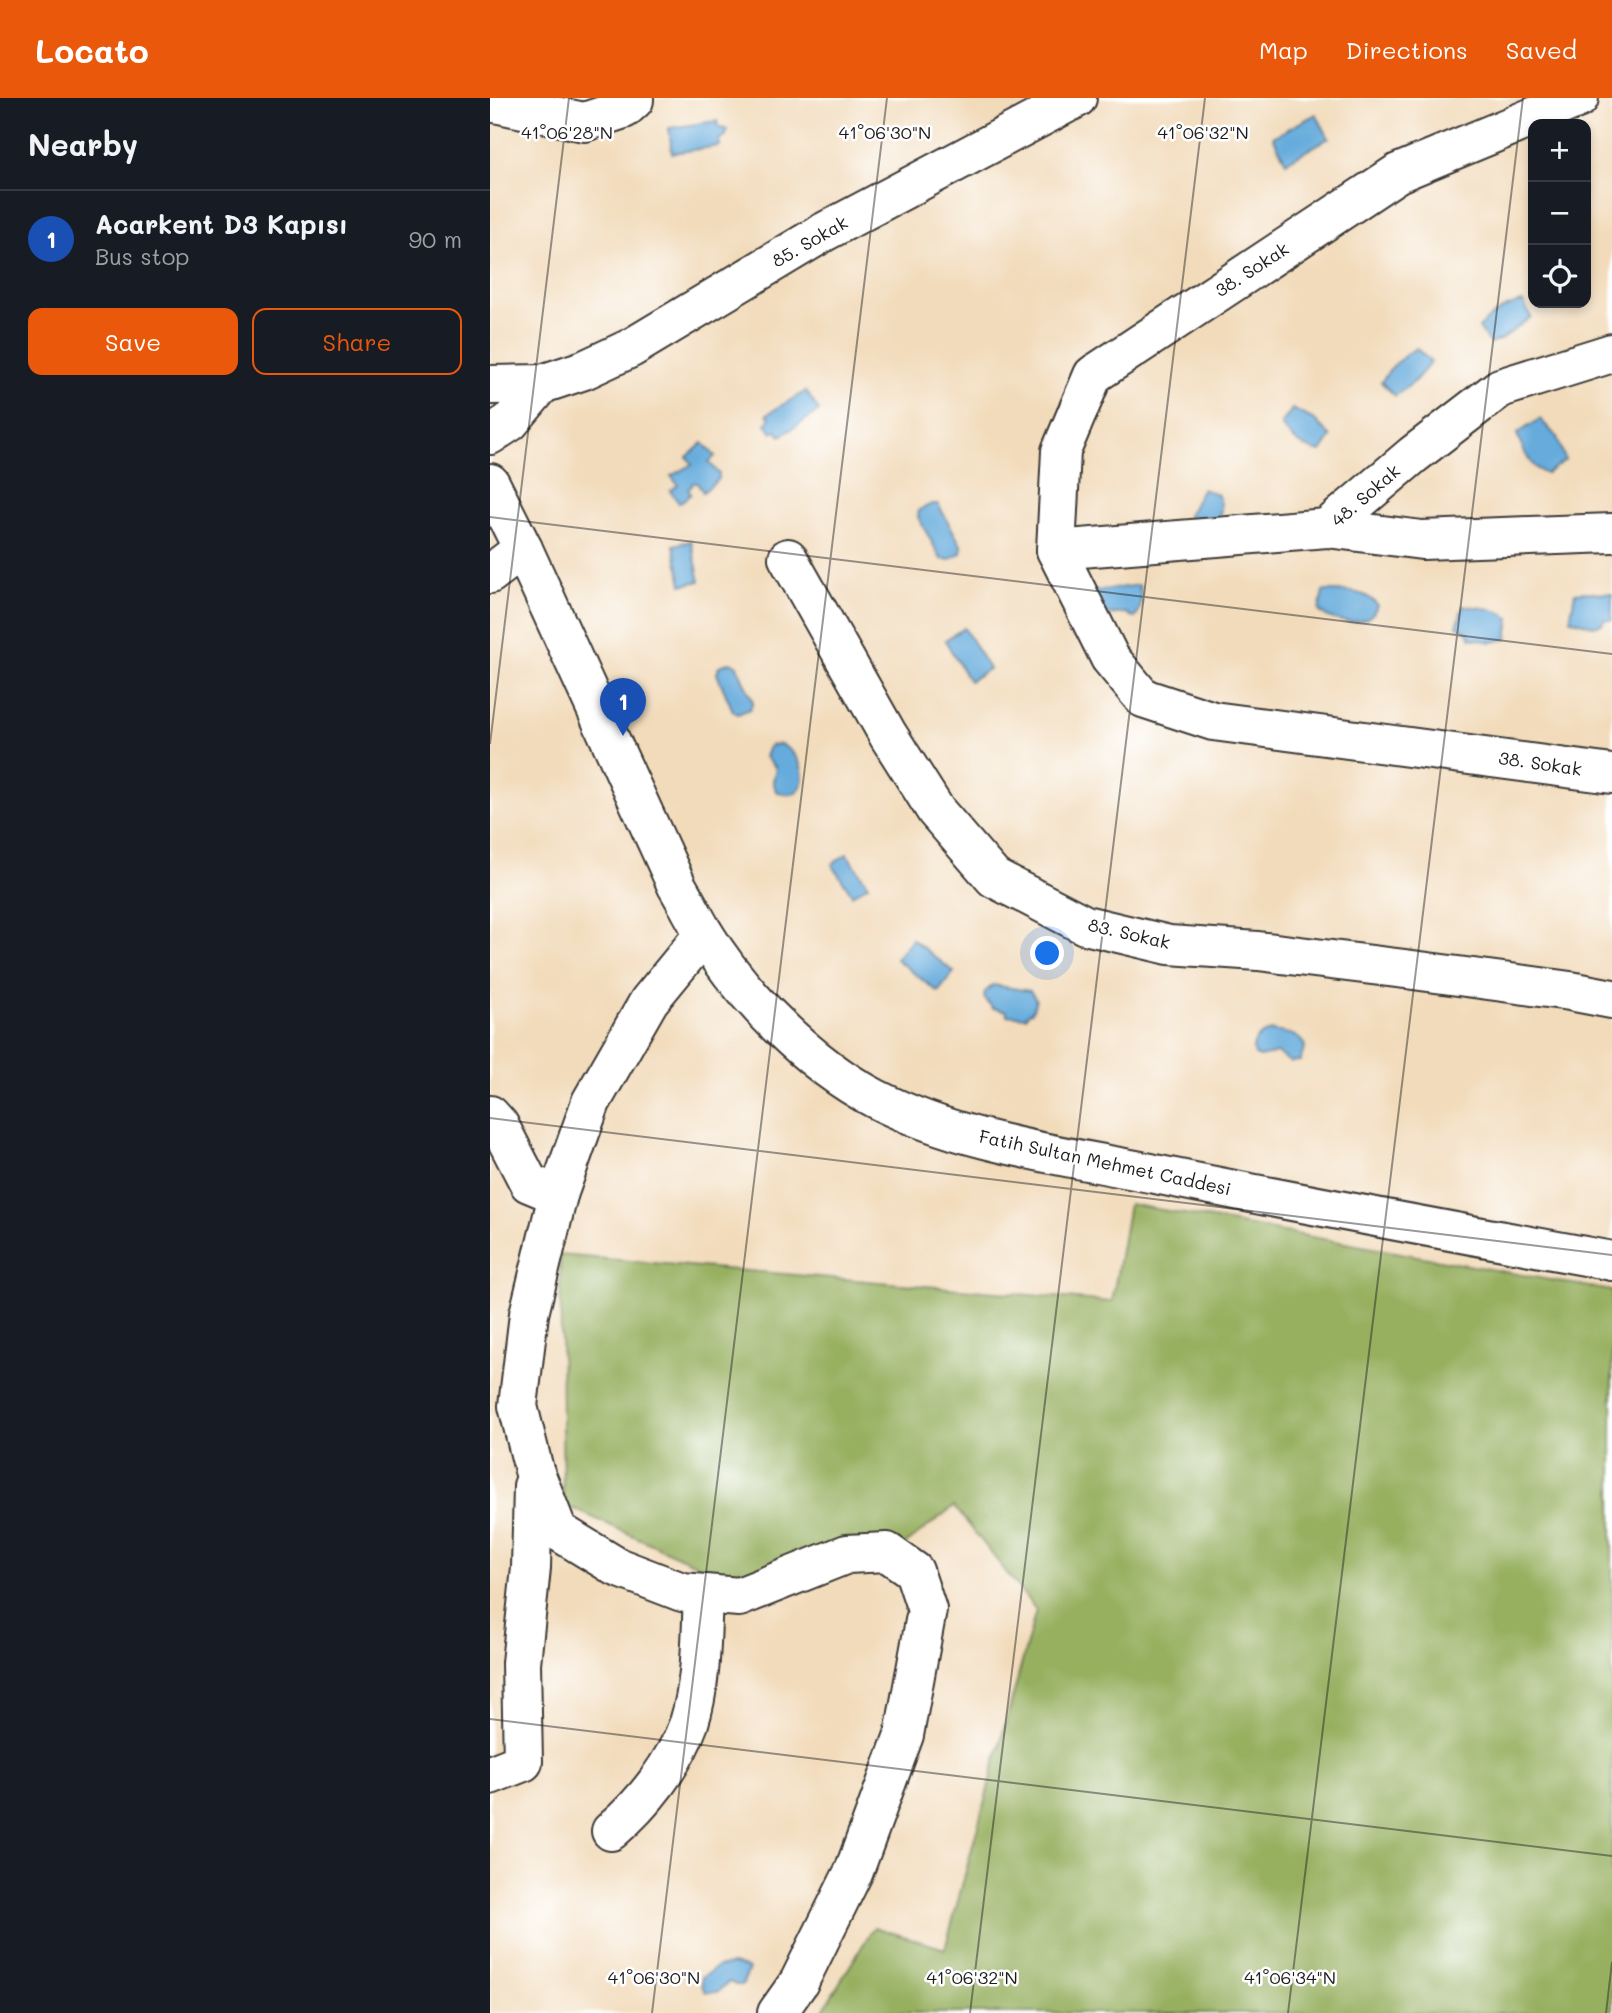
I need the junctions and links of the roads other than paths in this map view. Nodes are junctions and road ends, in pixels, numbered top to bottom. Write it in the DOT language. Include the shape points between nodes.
graph roads {
  1 [pos="634,98"];
  2 [pos="1077,98"];
  3 [pos="1579,98"];
  4 [pos="523,103"];
  5 [pos="1612,353"];
  6 [pos="542,384"];
  7 [pos="490,385"];
  8 [pos="490,435"];
  9 [pos="490,483"];
  10 [pos="1327,528"];
  11 [pos="1612,533"];
  12 [pos="523,549"];
  13 [pos="1056,550"];
  14 [pos="788,558"];
  15 [pos="490,573"];
  16 [pos="1612,774"];
  17 [pos="704,934"];
  18 [pos="1612,999"];
  19 [pos="490,1115"];
  20 [pos="558,1195"];
  21 [pos="1612,1261"];
  22 [pos="534,1470"];
  23 [pos="703,1594"];
  24 [pos="490,1775"];
  25 [pos="611,1831"];
  26 [pos="777,2013"];
  1 -- 4 [label="street" via="624,109 584,122"];
  2 -- 6 [label="street, 85. Sokak" via="824,232 631,348"];
  3 -- 13 [label="street, 38. Sokak" via="1398,173 1093,375 1061,451"];
  5 -- 10 [label="street, 48. Sokak" via="1500,388"];
  6 -- 7 [label="street, 85. Sokak"];
  6 -- 8 [label="street" via="510,422"];
  9 -- 12 [label="street, Fatih Sultan Mehmet Caddesi"];
  10 -- 11 [label="street, 48. Sokak" via="1422,540"];
  10 -- 13 [label="street"];
  12 -- 15 [label="street"];
  12 -- 17 [label="street, Fatih Sultan Mehmet Caddesi" via="677,886"];
  13 -- 16 [label="street, 38. Sokak" via="1110,658 1143,698 1213,721"];
  14 -- 18 [label="street, 83. Sokak" via="888,736 936,811 994,878 1085,925 1169,945 1258,951"];
  17 -- 20 [label="street" via="649,1001 597,1091"];
  17 -- 21 [label="street, Fatih Sultan Mehmet Caddesi" via="784,1031 828,1068 876,1098 933,1122 1012,1147"];
  19 -- 20 [label="street" via="529,1183"];
  20 -- 22 [label="street" via="529,1314 517,1406"];
  22 -- 23 [label="street" via="558,1531 617,1567 682,1592"];
  22 -- 24 [label="street" via="531,1568 521,1663 523,1762"];
  23 -- 25 [label="street" via="700,1660 689,1723 666,1770"];
  23 -- 26 [label="street" via="739,1597 847,1553 887,1552 914,1571 927,1610 904,1735 854,1871 799,1982"];
}
